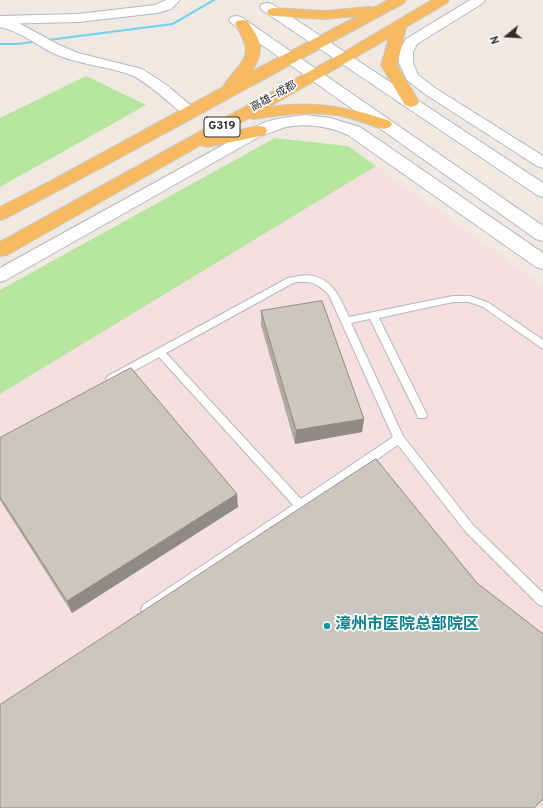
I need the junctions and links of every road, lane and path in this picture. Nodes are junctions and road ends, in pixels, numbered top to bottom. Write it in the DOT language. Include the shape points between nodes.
graph roads {
  1 [pos="174,0"];
  2 [pos="399,0"];
  3 [pos="442,0"];
  4 [pos="479,0"];
  5 [pos="271,10"];
  6 [pos="380,10"];
  7 [pos="0,22"];
  8 [pos="239,22"];
  9 [pos="400,24"];
  10 [pos="319,42"];
  11 [pos="289,58"];
  12 [pos="344,58"];
  13 [pos="314,75"];
  14 [pos="224,93"];
  15 [pos="411,102"];
  16 [pos="190,112"];
  17 [pos="241,116"];
  18 [pos="384,124"];
  19 [pos="448,127"];
  20 [pos="259,131"];
  21 [pos="410,142"];
  22 [pos="187,146"];
  23 [pos="543,163"];
  24 [pos="539,187"];
  25 [pos="486,195"];
  26 [pos="0,214"];
  27 [pos="543,235"];
  28 [pos="0,250"];
  29 [pos="543,256"];
  30 [pos="543,262"];
  31 [pos="0,276"];
  32 [pos="373,315"];
  33 [pos="346,321"];
  34 [pos="543,345"];
  35 [pos="160,352"];
  36 [pos="104,382"];
  37 [pos="422,415"];
  38 [pos="399,439"];
  39 [pos="300,505"];
  40 [pos="543,601"];
  41 [pos="137,616"];
  1 -- 7 [label="street" via="157,9 78,18"];
  2 -- 6 [label="highway, G319"];
  3 -- 9 [label="highway, 高雄—成都 / G319"];
  4 -- 23 [label="street" via="411,42 406,52 406,64 412,77 430,91"];
  5 -- 6 [label="highway" via="324,15"];
  5 -- 10 [label="street"];
  6 -- 10 [label="highway, G319"];
  7 -- 16 [label="street" via="12,25 73,56 137,72"];
  8 -- 11 [label="street"];
  8 -- 14 [label="highway" via="252,40 253,57 243,74"];
  9 -- 12 [label="highway, 高雄—成都 / G319"];
  9 -- 15 [label="highway" via="389,65"];
  10 -- 11 [label="highway, G319"];
  10 -- 12 [label="street"];
  11 -- 13 [label="street"];
  11 -- 14 [label="highway, G319"];
  12 -- 13 [label="highway, 高雄—成都 / G319"];
  12 -- 15 [label="street"];
  13 -- 17 [label="highway, 高雄—成都 / G319"];
  13 -- 18 [label="street"];
  14 -- 16 [label="highway, G319"];
  15 -- 19 [label="street"];
  16 -- 26 [label="highway, G319"];
  17 -- 18 [label="highway" via="308,108 347,113"];
  17 -- 22 [label="highway, 高雄—成都 / G319"];
  18 -- 21 [label="street"];
  19 -- 21 [label="street" via="424,120 414,120 404,124"];
  19 -- 24 [label="street"];
  20 -- 22 [label="highway"];
  20 -- 30 [label="street" via="276,124 317,120 354,131"];
  20 -- 31 [label="street"];
  21 -- 25 [label="street"];
  22 -- 28 [label="highway, 高雄—成都 / G319"];
  25 -- 27 [label="street"];
  25 -- 29 [label="street"];
  32 -- 33 [label="lane"];
  32 -- 34 [label="lane" via="453,299 470,299 486,305"];
  32 -- 37 [label="lane"];
  33 -- 35 [label="lane" via="333,293 322,282 309,278 291,280"];
  33 -- 38 [label="lane"];
  35 -- 36 [label="lane"];
  35 -- 39 [label="lane"];
  38 -- 39 [label="lane"];
  38 -- 40 [label="lane" via="469,528"];
  39 -- 41 [label="lane"];
}
